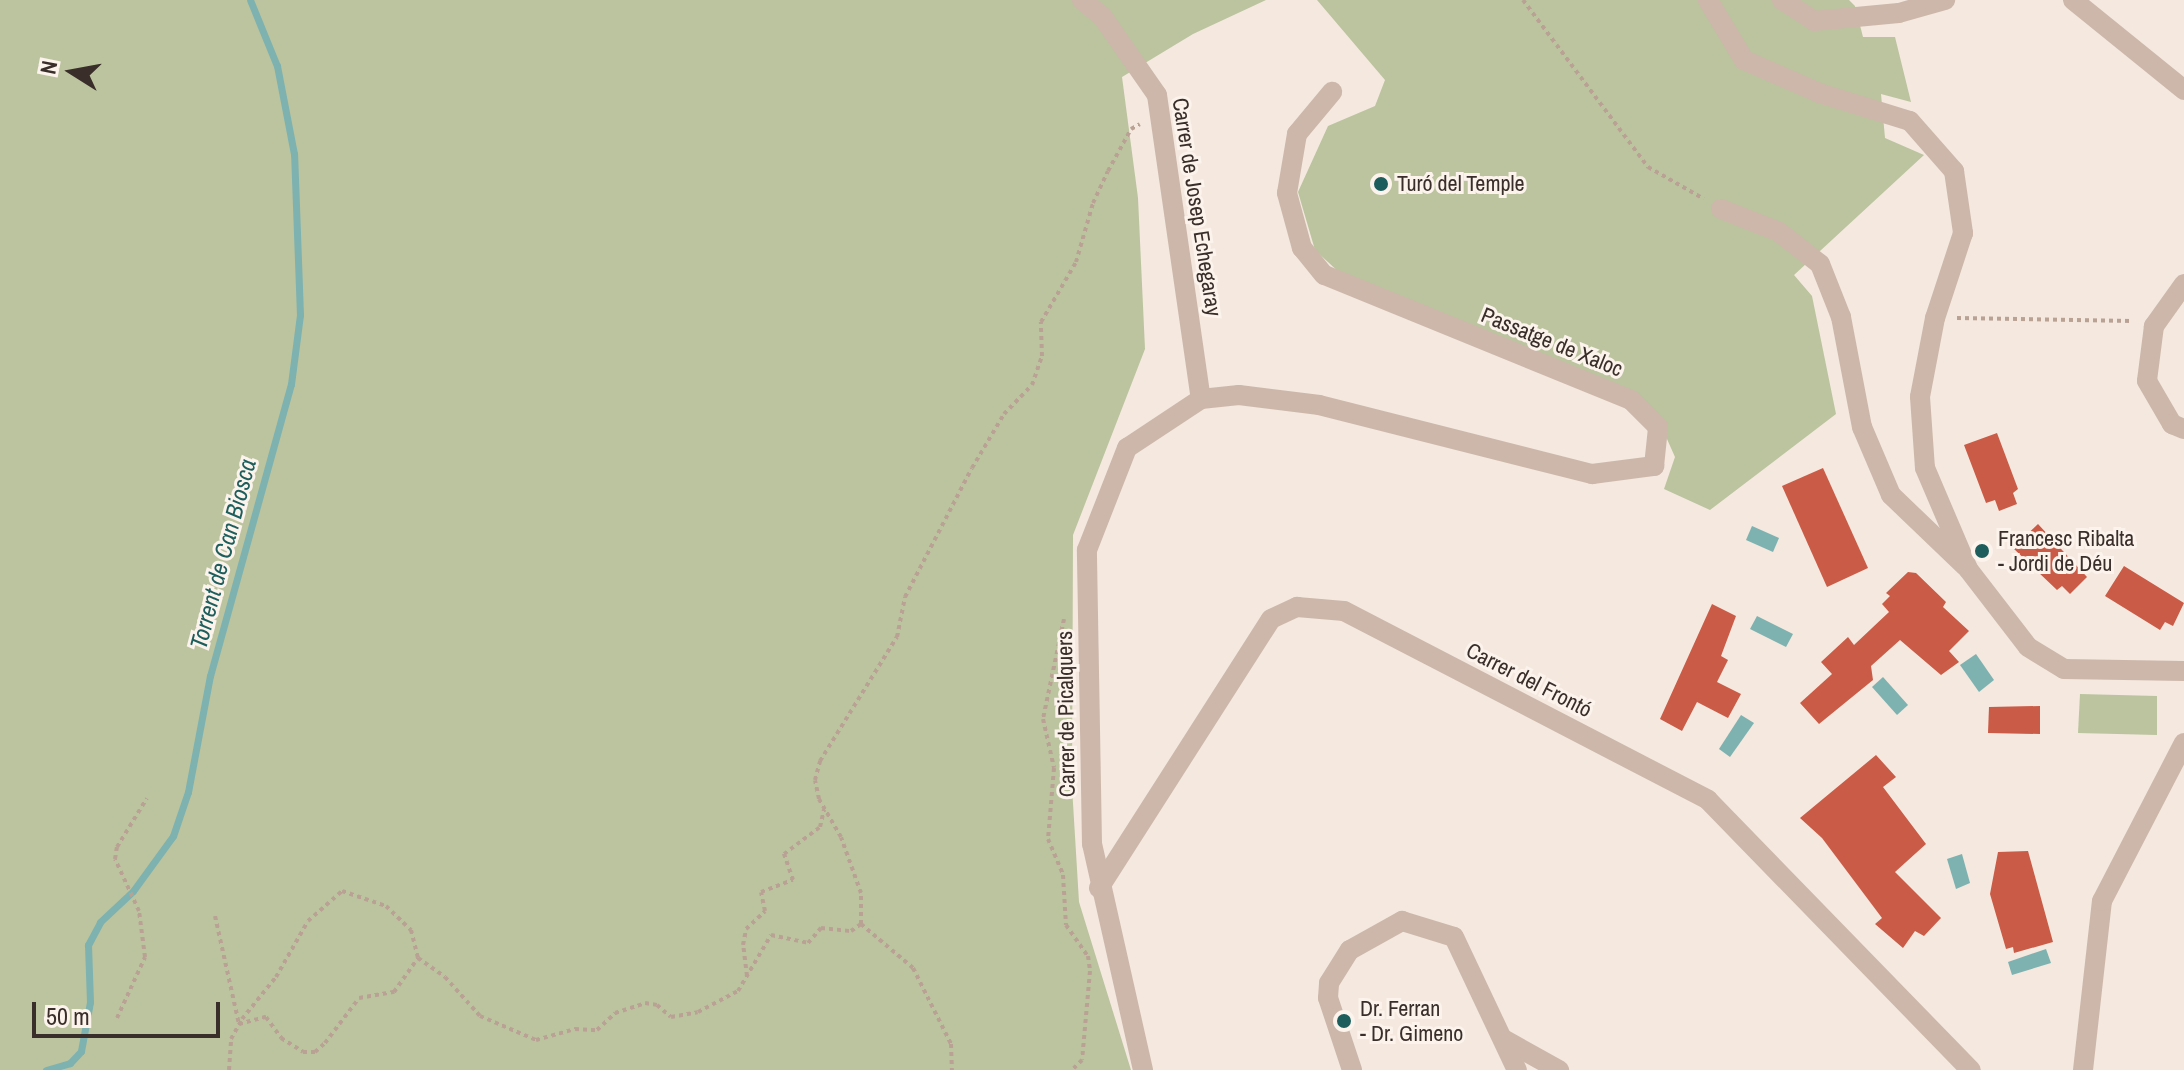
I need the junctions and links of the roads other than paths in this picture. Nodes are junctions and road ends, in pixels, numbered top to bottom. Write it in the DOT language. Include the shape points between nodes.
graph roads {
  1 [pos="1082,0"];
  2 [pos="1708,0"];
  3 [pos="1782,0"];
  4 [pos="1945,0"];
  5 [pos="2073,0"];
  6 [pos="2184,90"];
  7 [pos="1332,92"];
  8 [pos="1721,209"];
  9 [pos="2184,284"];
  10 [pos="1201,399"];
  11 [pos="2184,429"];
  12 [pos="1968,569"];
  13 [pos="2184,671"];
  14 [pos="2184,743"];
  15 [pos="1099,888"];
  16 [pos="1505,1040"];
  17 [pos="1143,1070"];
  18 [pos="1352,1070"];
  19 [pos="1517,1070"];
  20 [pos="1559,1070"];
  21 [pos="1971,1070"];
  22 [pos="2083,1070"];
  1 -- 10 [label="street, Carrer de Josep Echegaray" via="1102,16 1149,84 1160,113"];
  2 -- 12 [label="street" via="1744,60 1819,93 1910,121 1954,171 1963,233 1935,318 1920,397 1925,468"];
  3 -- 4 [label="street" via="1814,21 1899,13"];
  5 -- 6 [label="street"];
  7 -- 10 [label="street, Passatge de Xaloc" via="1297,134 1287,193 1302,248 1324,275 1631,400 1658,427 1654,466 1592,474 1319,405 1239,395"];
  8 -- 12 [label="street" via="1779,232 1820,264 1841,317 1862,427 1891,495"];
  9 -- 11 [label="street" via="2157,322 2147,381 2172,424"];
  10 -- 15 [label="street, Carrer de Picalquers" via="1127,448 1087,550 1092,844"];
  12 -- 13 [label="street" via="2028,647 2064,669"];
  14 -- 22 [label="street" via="2102,901"];
  15 -- 17 [label="street, Carrer de Picalquers"];
  15 -- 21 [label="street, Carrer del Frontó" via="1271,619 1297,607 1344,611 1708,800"];
  16 -- 18 [label="street" via="1454,937 1402,921 1350,950 1329,983 1328,998"];
  16 -- 19 [label="street"];
  16 -- 20 [label="street"];
}
